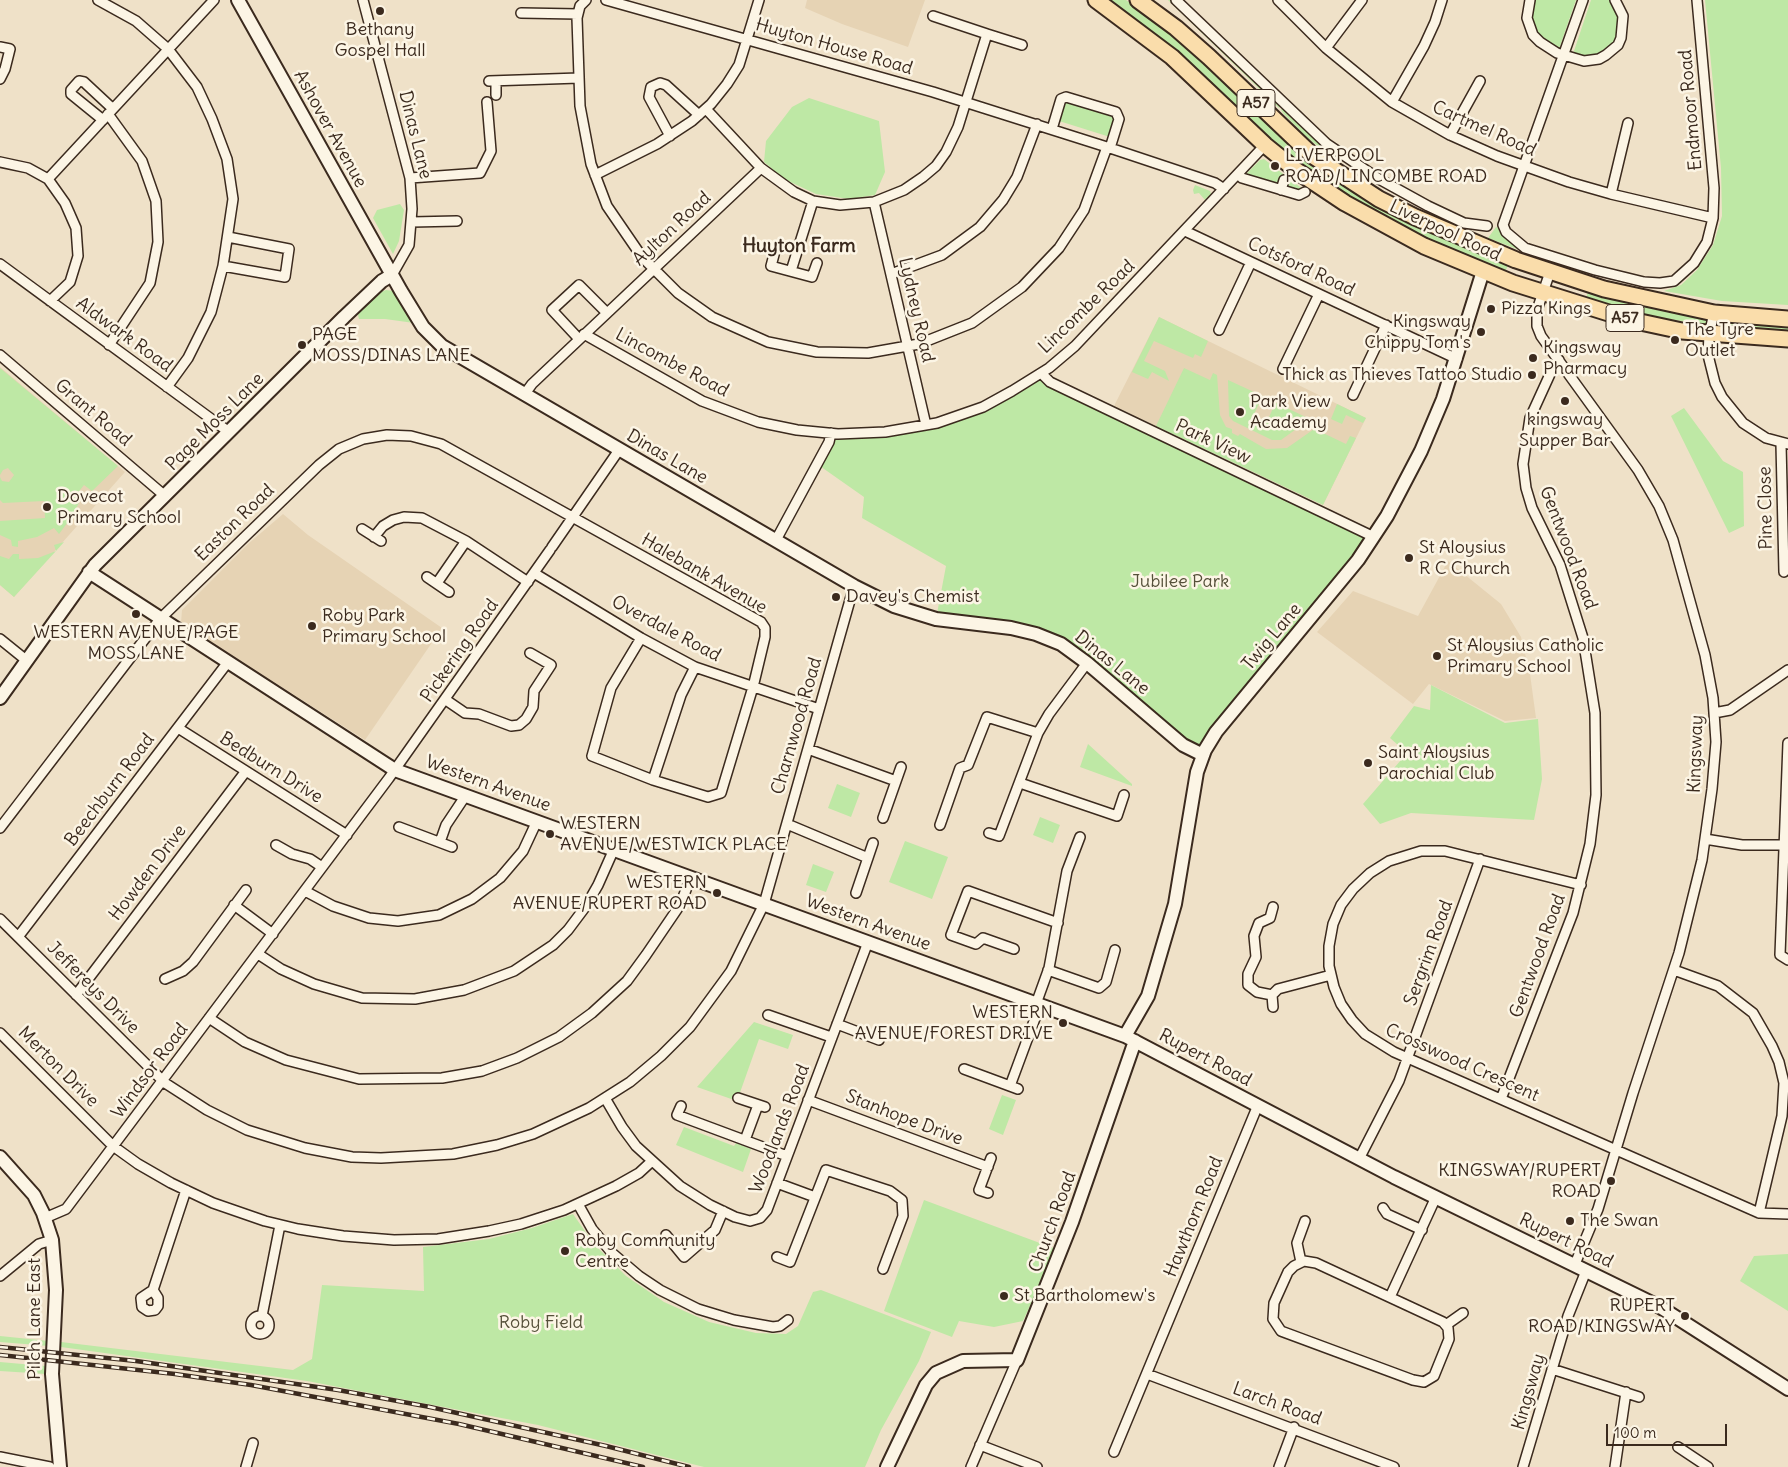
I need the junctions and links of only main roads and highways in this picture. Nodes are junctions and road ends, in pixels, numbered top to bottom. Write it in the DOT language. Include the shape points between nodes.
graph roads {
  1 [pos="1096,0"];
  2 [pos="1138,0"];
  3 [pos="1788,319"];
  4 [pos="1788,339"];
  1 -- 4 [label="highway, Liverpool Road / A57" via="1172,57 1297,171 1345,203 1424,246 1542,293 1631,320 1682,332"];
  2 -- 3 [label="highway, Liverpool Road / A57" via="1209,57 1313,156 1415,217 1486,248 1604,289 1714,313"];
}
